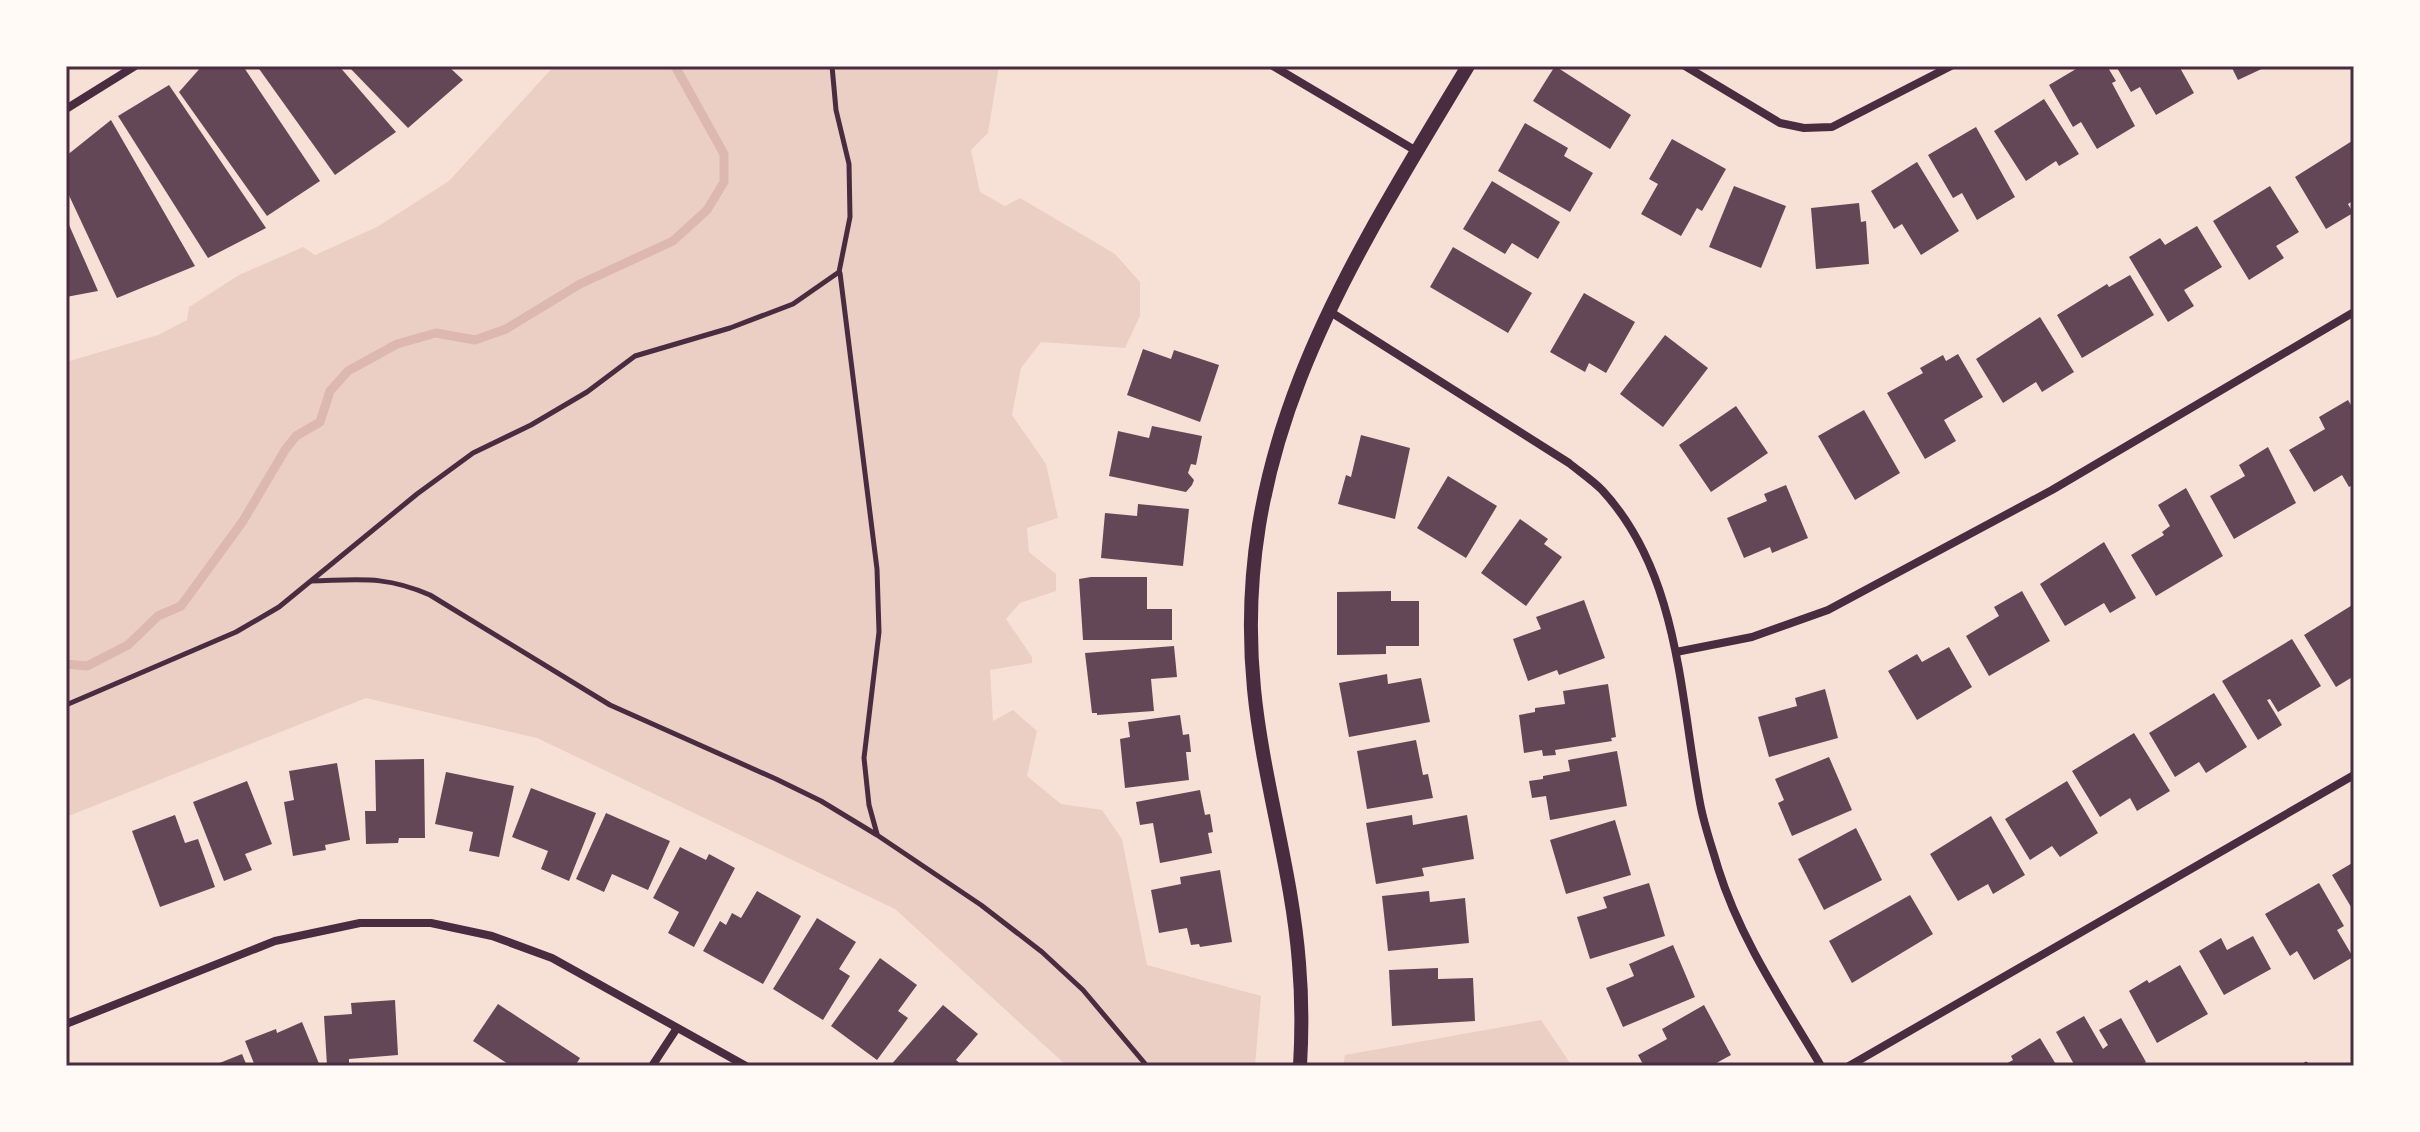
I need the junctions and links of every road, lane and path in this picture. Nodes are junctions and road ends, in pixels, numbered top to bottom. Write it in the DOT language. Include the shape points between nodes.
graph roads {
  1 [pos="135,66"];
  2 [pos="832,66"];
  3 [pos="1273,66"];
  4 [pos="1468,66"];
  5 [pos="1685,66"];
  6 [pos="1951,66"];
  7 [pos="66,109"];
  8 [pos="1418,152"];
  9 [pos="839,272"];
  10 [pos="1328,311"];
  11 [pos="2354,312"];
  12 [pos="310,581"];
  13 [pos="1676,652"];
  14 [pos="66,705"];
  15 [pos="2354,775"];
  16 [pos="877,835"];
  17 [pos="66,1024"];
  18 [pos="677,1028"];
  19 [pos="652,1066"];
  20 [pos="746,1066"];
  21 [pos="1147,1066"];
  22 [pos="1300,1066"];
  23 [pos="1821,1066"];
  24 [pos="1849,1066"];
  1 -- 7 [label="street"];
  2 -- 9 [label="path" via="850,190"];
  3 -- 8 [label="street"];
  4 -- 8 [label="street"];
  5 -- 6 [label="street" via="1780,123 1804,128 1832,127"];
  8 -- 10 [label="street"];
  9 -- 12 [label="path" via="793,304 635,356 587,392 473,453"];
  9 -- 16 [label="path" via="877,569 879,632 864,758"];
  10 -- 13 [label="street" via="1569,463 1601,489 1647,559"];
  10 -- 22 [label="street" via="1284,416 1266,481 1251,602 1254,691 1299,961"];
  11 -- 13 [label="street" via="2052,490 1828,610 1752,637"];
  12 -- 14 [label="path" via="236,632"];
  12 -- 16 [label="path" via="381,579 418,590 610,705 776,779"];
  13 -- 23 [label="street" via="1701,806 1719,870 1761,966"];
  15 -- 24 [label="street"];
  16 -- 21 [label="path" via="1042,952 1083,990"];
  17 -- 18 [label="street" via="275,941 360,923 431,923 492,936 552,958"];
  18 -- 19 [label="street"];
  18 -- 20 [label="street"];
}
